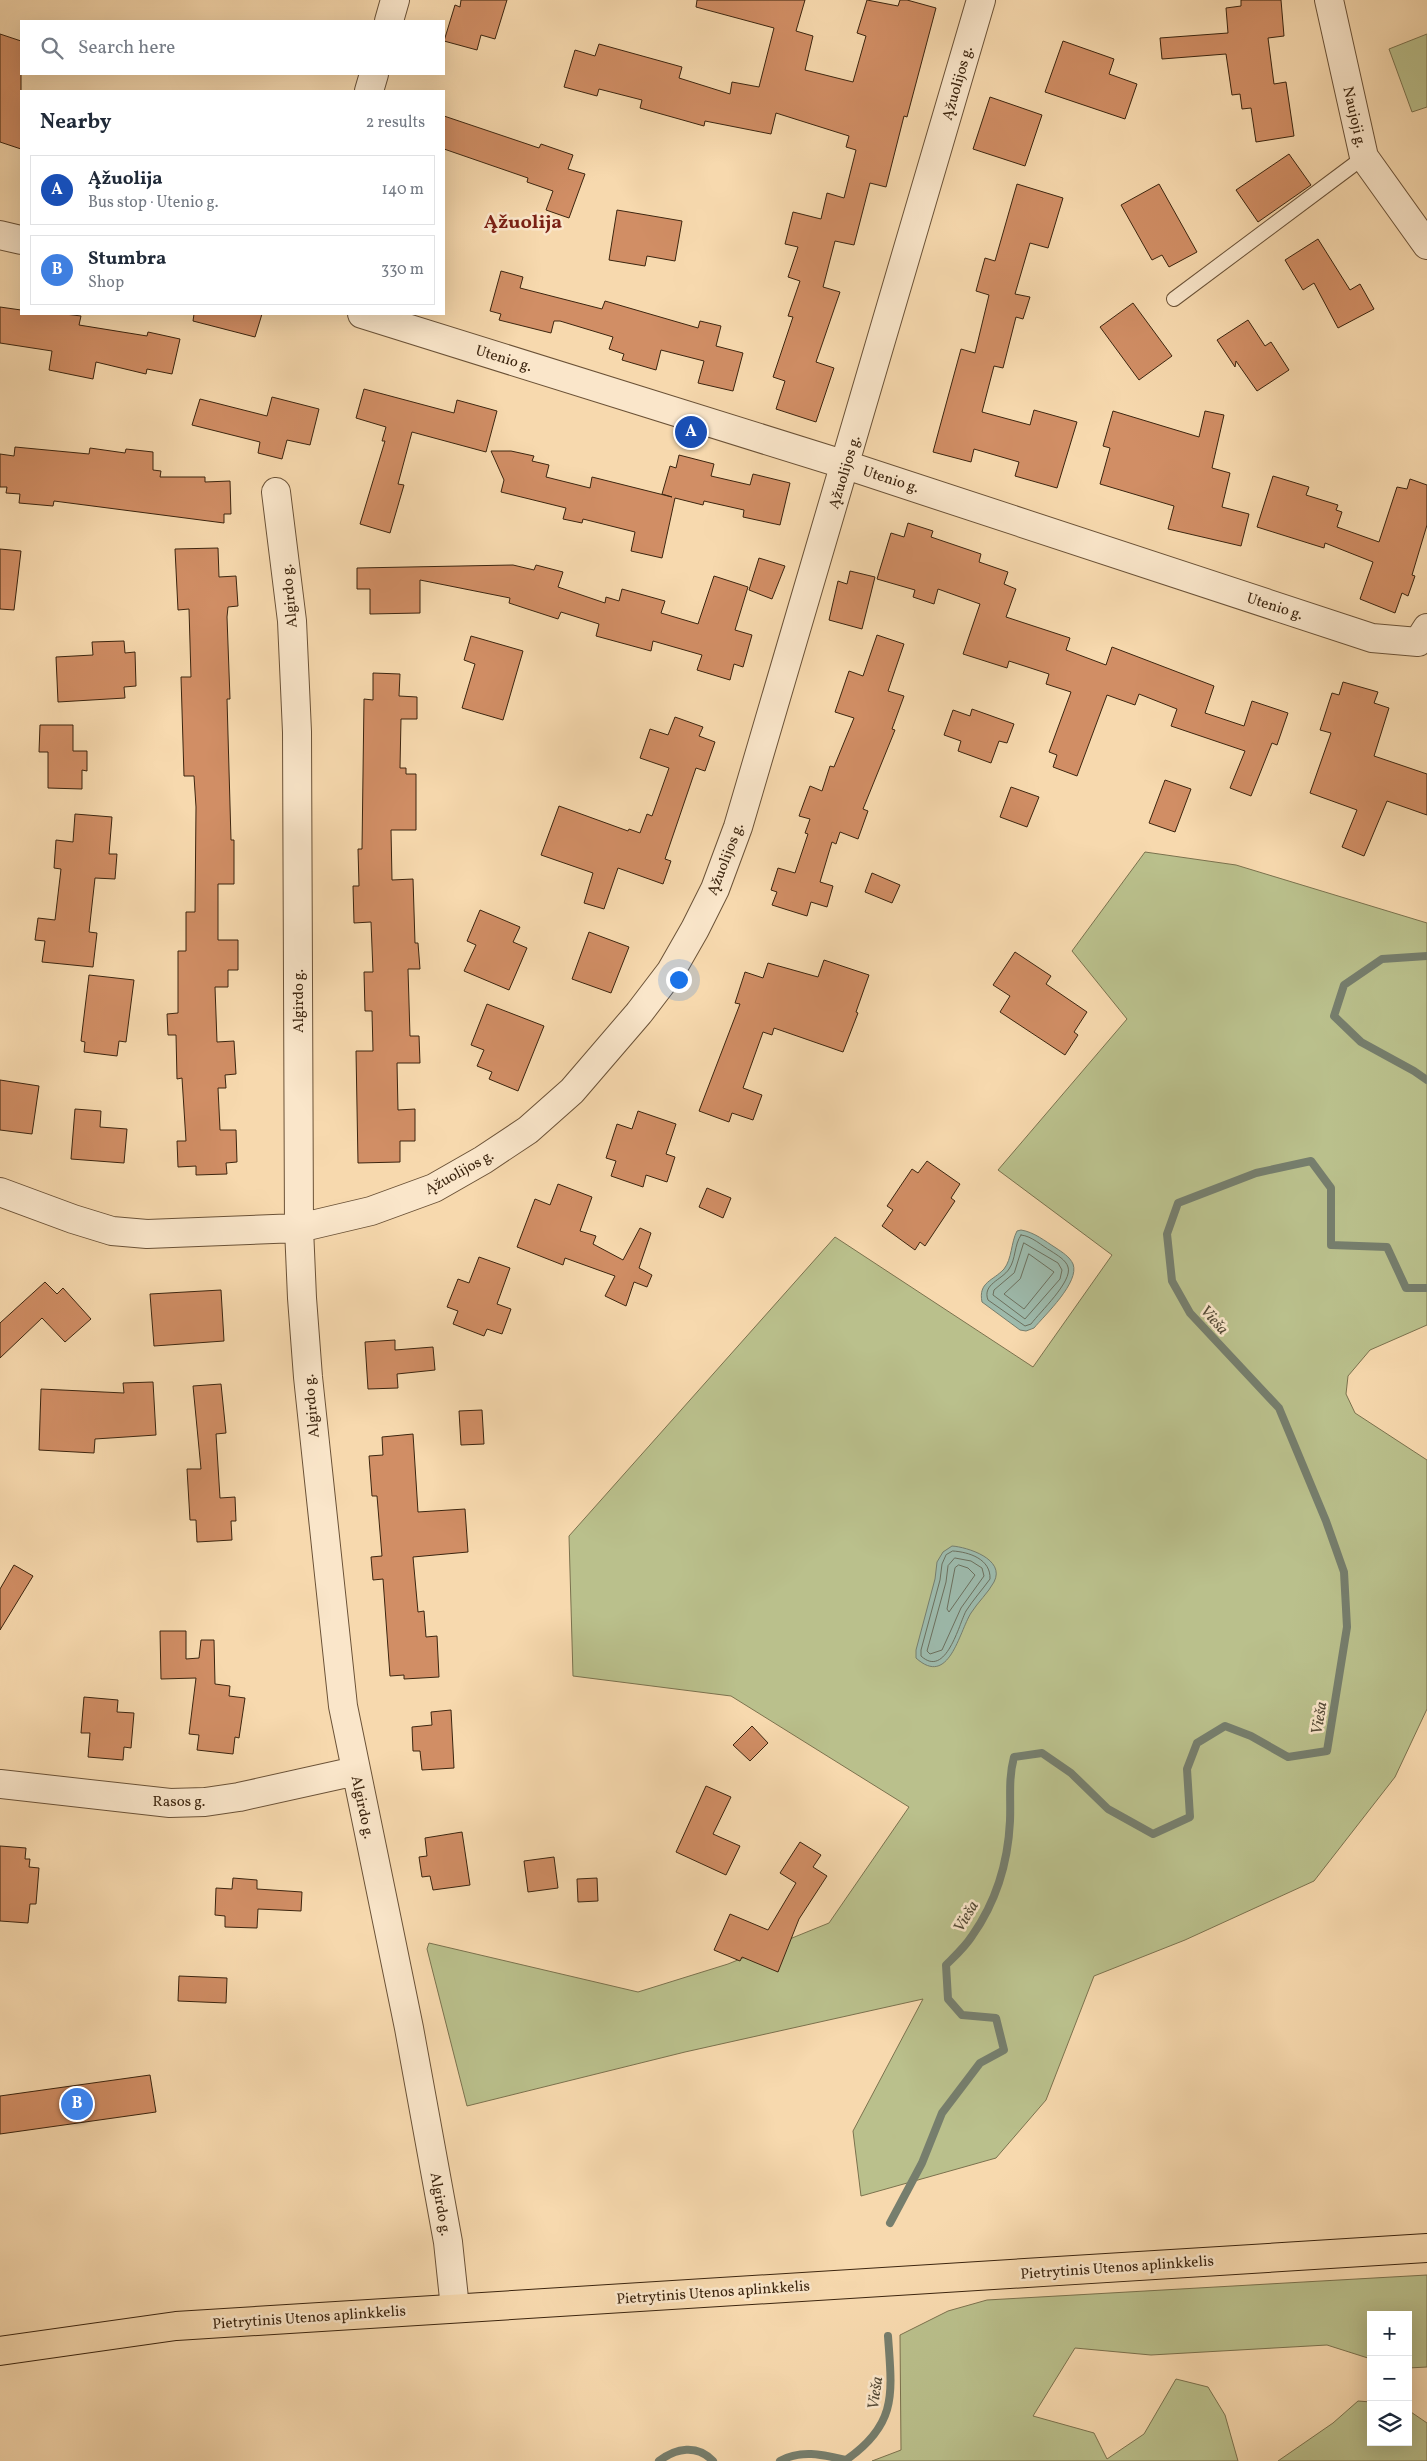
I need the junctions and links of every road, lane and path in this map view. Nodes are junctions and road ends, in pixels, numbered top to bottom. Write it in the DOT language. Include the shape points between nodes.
graph roads {
  1 [pos="395,0"];
  2 [pos="981,0"];
  3 [pos="1329,0"];
  4 [pos="389,20"];
  5 [pos="374,75"];
  6 [pos="369,90"];
  7 [pos="1364,157"];
  8 [pos="0,234"];
  9 [pos="20,240"];
  10 [pos="1427,245"];
  11 [pos="1174,299"];
  12 [pos="365,315"];
  13 [pos="846,465"];
  14 [pos="276,492"];
  15 [pos="1423,635"];
  16 [pos="0,1192"];
  17 [pos="299,1228"];
  18 [pos="356,1771"];
  19 [pos="0,1784"];
  20 [pos="1427,2248"];
  21 [pos="455,2308"];
  22 [pos="0,2351"];
  1 -- 4 [label="street"];
  2 -- 13 [label="street, Ąžuolijos g."];
  3 -- 7 [label="street, Naujoji g."];
  5 -- 6 [label="street"];
  7 -- 10 [label="street, Naujoji g."];
  7 -- 11 [label="lane"];
  8 -- 9 [label="street"];
  12 -- 13 [label="street, Utenio g."];
  13 -- 15 [label="street, Utenio g." via="1372,638"];
  13 -- 17 [label="street, Ąžuolijos g." via="738,828 715,889 671,971 572,1091 528,1130 434,1188 371,1211"];
  14 -- 17 [label="street, Algirdo g." via="292,621 297,732"];
  16 -- 17 [label="street, Ąžuolijos g." via="112,1231 157,1234"];
  17 -- 18 [label="street, Algirdo g." via="319,1499 343,1706"];
  18 -- 19 [label="street, Rasos g." via="238,1797 170,1803"];
  18 -- 21 [label="street, Algirdo g." via="446,2232"];
  20 -- 21 [label="highway, Pietrytinis Utenos aplinkkelis"];
  21 -- 22 [label="highway, Pietrytinis Utenos aplinkkelis" via="176,2326"];
}
